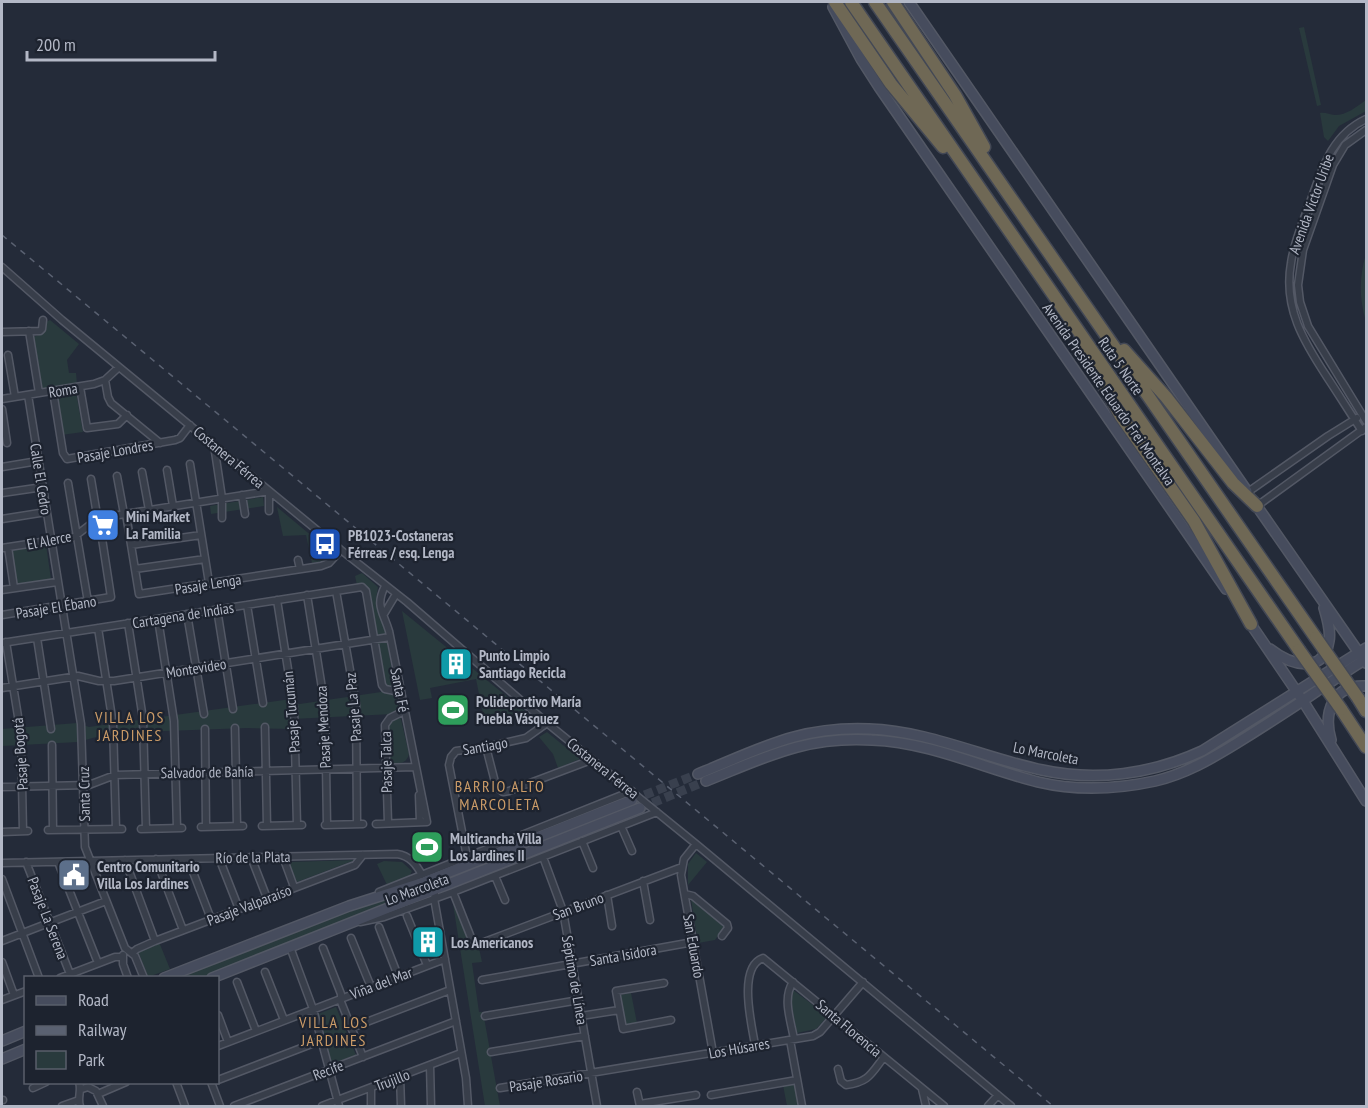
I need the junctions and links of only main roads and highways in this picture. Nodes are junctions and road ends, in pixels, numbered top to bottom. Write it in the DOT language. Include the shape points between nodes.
graph roads {
  1 [pos="830,2"];
  2 [pos="835,2"];
  3 [pos="851,2"];
  4 [pos="875,2"];
  5 [pos="893,2"];
  6 [pos="909,2"];
  7 [pos="973,178"];
  8 [pos="1004,188"];
  9 [pos="1089,311"];
  10 [pos="1067,315"];
  11 [pos="1257,506"];
  12 [pos="1321,599"];
  13 [pos="1251,624"];
  14 [pos="1264,643"];
  15 [pos="1362,650"];
  16 [pos="1366,661"];
  17 [pos="1366,686"];
  18 [pos="1296,691"];
  19 [pos="1303,701"];
  20 [pos="1366,711"];
  21 [pos="1366,747"];
  22 [pos="1335,753"];
  23 [pos="1004,760"];
  24 [pos="1019,764"];
  25 [pos="998,770"];
  26 [pos="698,774"];
  27 [pos="1014,775"];
  28 [pos="706,781"];
  29 [pos="632,795"];
  30 [pos="1366,801"];
  31 [pos="640,808"];
  32 [pos="349,906"];
  33 [pos="355,921"];
  34 [pos="306,923"];
  35 [pos="312,939"];
  36 [pos="169,976"];
  37 [pos="217,976"];
  38 [pos="24,1032"];
  39 [pos="2,1041"];
  40 [pos="24,1050"];
  41 [pos="2,1059"];
  1 -- 13 [label="main road, Avenida Presidente Eduardo Frei Montalva" via="879,87"];
  2 -- 7 [label="highway" via="899,95"];
  3 -- 7 [label="highway, Ruta 5 Norte"];
  4 -- 8 [label="highway, Ruta 5 Norte"];
  5 -- 8 [label="highway" via="963,108"];
  6 -- 11 [label="main road"];
  7 -- 10 [label="highway, Ruta 5 Norte"];
  8 -- 9 [label="highway, Ruta 5 Norte"];
  9 -- 11 [label="highway" via="1166,397 1233,483"];
  9 -- 20 [label="highway, Ruta 5 Norte, bridge"];
  10 -- 13 [label="highway" via="1116,408 1191,516"];
  10 -- 21 [label="highway, Ruta 5 Norte, bridge"];
  11 -- 12 [label="main road"];
  12 -- 14 [label="main road" via="1330,637 1317,661 1295,663"];
  12 -- 15 [label="main road"];
  13 -- 14 [label="main road, Avenida Presidente Eduardo Frei Montalva"];
  14 -- 18 [label="main road, Avenida Presidente Eduardo Frei Montalva"];
  15 -- 16 [label="main road"];
  15 -- 18 [label="main road, Lo Marcoleta"];
  16 -- 19 [label="main road, Lo Marcoleta"];
  17 -- 22 [label="main road" via="1346,690 1331,705 1328,722"];
  18 -- 19 [label="main road, Avenida Presidente Eduardo Frei Montalva"];
  18 -- 24 [label="main road, Lo Marcoleta" via="1215,743 1160,767 1093,776 1053,773"];
  19 -- 22 [label="main road, Avenida Presidente Eduardo Frei Montalva"];
  19 -- 27 [label="main road, Lo Marcoleta" via="1208,761 1171,777 1125,786 1094,787 1053,784"];
  22 -- 30 [label="main road, Avenida Presidente Eduardo Frei Montalva"];
  23 -- 24 [label="main road, Lo Marcoleta"];
  23 -- 25 [label="main road"];
  23 -- 26 [label="main road, Lo Marcoleta" via="903,733 839,729 773,742"];
  24 -- 27 [label="main road"];
  25 -- 27 [label="main road, Lo Marcoleta"];
  25 -- 28 [label="main road, Lo Marcoleta" via="904,743 840,740 775,752"];
  29 -- 32 [label="main road, Lo Marcoleta" via="424,882"];
  31 -- 33 [label="main road, Lo Marcoleta"];
  32 -- 33 [label="main road"];
  32 -- 34 [label="main road, Lo Marcoleta"];
  33 -- 35 [label="main road, Lo Marcoleta"];
  34 -- 35 [label="main road"];
  34 -- 36 [label="main road, Lo Marcoleta"];
  35 -- 37 [label="main road, Lo Marcoleta"];
  38 -- 39 [label="main road"];
  40 -- 41 [label="main road"];
}
